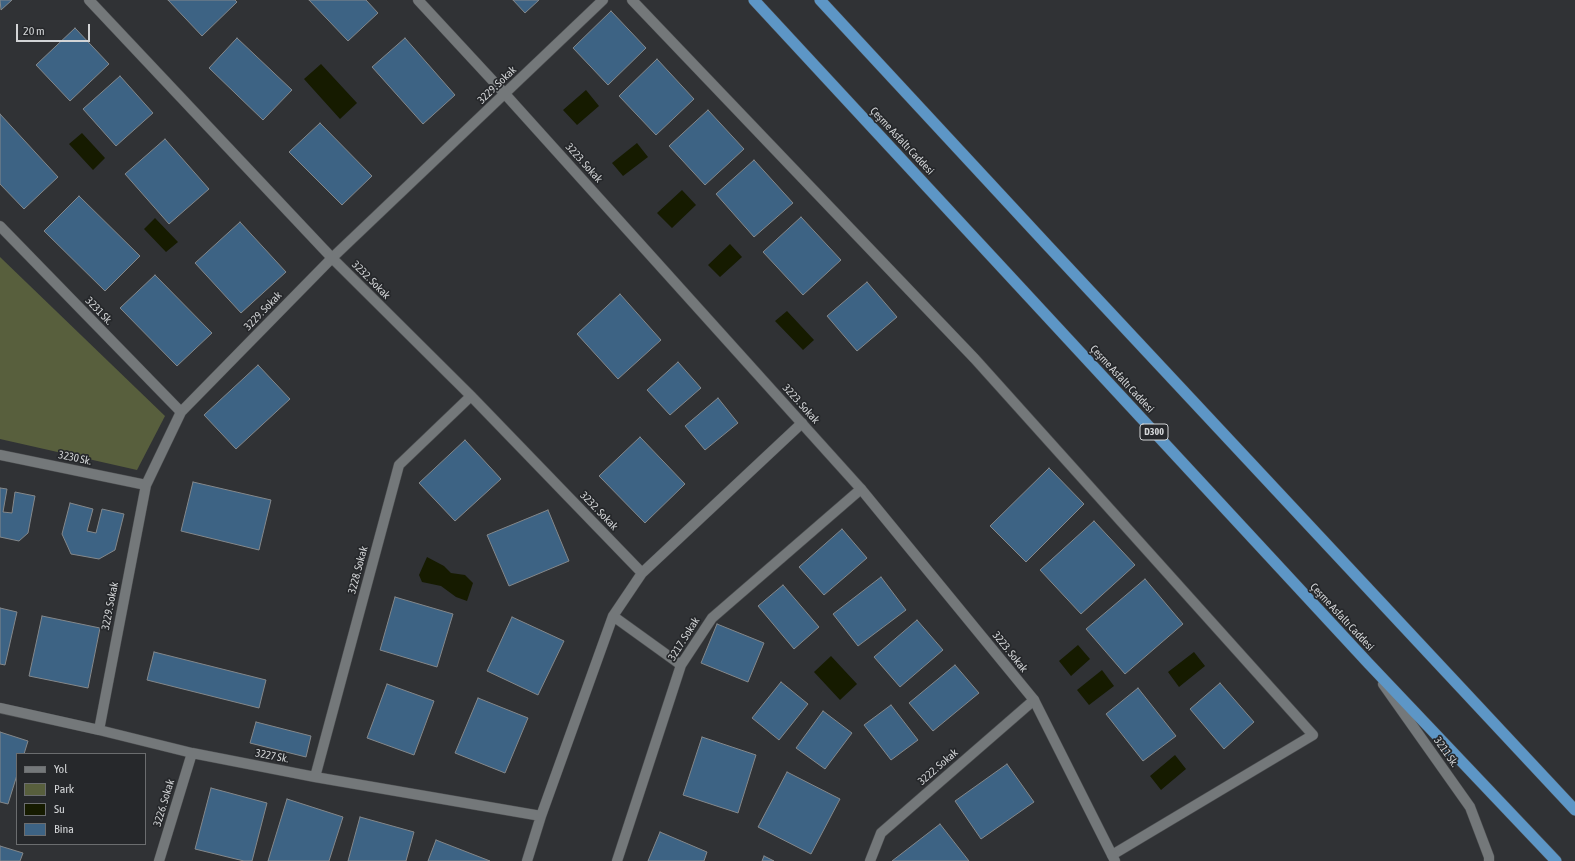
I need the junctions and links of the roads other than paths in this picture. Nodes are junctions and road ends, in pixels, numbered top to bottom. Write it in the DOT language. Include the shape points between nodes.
graph roads {
  1 [pos="89,0"];
  2 [pos="418,0"];
  3 [pos="603,0"];
  4 [pos="632,0"];
  5 [pos="754,0"];
  6 [pos="820,0"];
  7 [pos="505,94"];
  8 [pos="0,226"];
  9 [pos="332,258"];
  10 [pos="471,396"];
  11 [pos="181,412"];
  12 [pos="802,423"];
  13 [pos="0,455"];
  14 [pos="146,485"];
  15 [pos="861,489"];
  16 [pos="642,573"];
  17 [pos="613,616"];
  18 [pos="1369,664"];
  19 [pos="681,665"];
  20 [pos="1034,700"];
  21 [pos="0,708"];
  22 [pos="99,730"];
  23 [pos="192,753"];
  24 [pos="315,777"];
  25 [pos="1575,810"];
  26 [pos="541,816"];
  27 [pos="1114,858"];
  28 [pos="159,861"];
  29 [pos="527,861"];
  30 [pos="617,861"];
  31 [pos="870,861"];
  32 [pos="1489,861"];
  33 [pos="1556,861"];
  1 -- 9 [label="street, 3232. Sokak"];
  2 -- 7 [label="street, 3223. Sokak"];
  3 -- 7 [label="street, 3229. Sokak"];
  4 -- 27 [label="street" via="975,359 1313,735"];
  5 -- 18 [label="highway, Çeşme Asfaltı Caddesi / D300"];
  6 -- 25 [label="highway"];
  7 -- 9 [label="street, 3229. Sokak"];
  7 -- 12 [label="street, 3223. Sokak"];
  8 -- 11 [label="street, 3231 Sk."];
  9 -- 10 [label="street, 3232. Sokak"];
  9 -- 11 [label="street, 3229. Sokak"];
  10 -- 16 [label="street, 3232. Sokak"];
  10 -- 24 [label="street, 3228. Sokak" via="399,464"];
  11 -- 14 [label="street, 3229. Sokak"];
  12 -- 15 [label="street, 3223. Sokak"];
  12 -- 16 [label="street"];
  13 -- 14 [label="street, 3230 Sk."];
  14 -- 22 [label="street, 3229. Sokak"];
  15 -- 19 [label="street, 3217. Sokak" via="712,618"];
  15 -- 20 [label="street, 3223. Sokak"];
  16 -- 17 [label="street"];
  17 -- 19 [label="street"];
  17 -- 26 [label="street"];
  18 -- 32 [label="street, 3211 Sk." via="1470,807"];
  18 -- 33 [label="highway, Çeşme Asfaltı Caddesi / D300"];
  19 -- 30 [label="street, 3217. Sokak"];
  20 -- 27 [label="street, 3223. Sokak"];
  20 -- 31 [label="street, 3222. Sokak" via="881,833"];
  21 -- 22 [label="street, 3227 Sk."];
  22 -- 23 [label="street, 3227 Sk."];
  23 -- 24 [label="street, 3227 Sk."];
  23 -- 28 [label="street, 3226. Sokak"];
  24 -- 26 [label="street, 3227 Sk."];
  26 -- 29 [label="street"];
}
